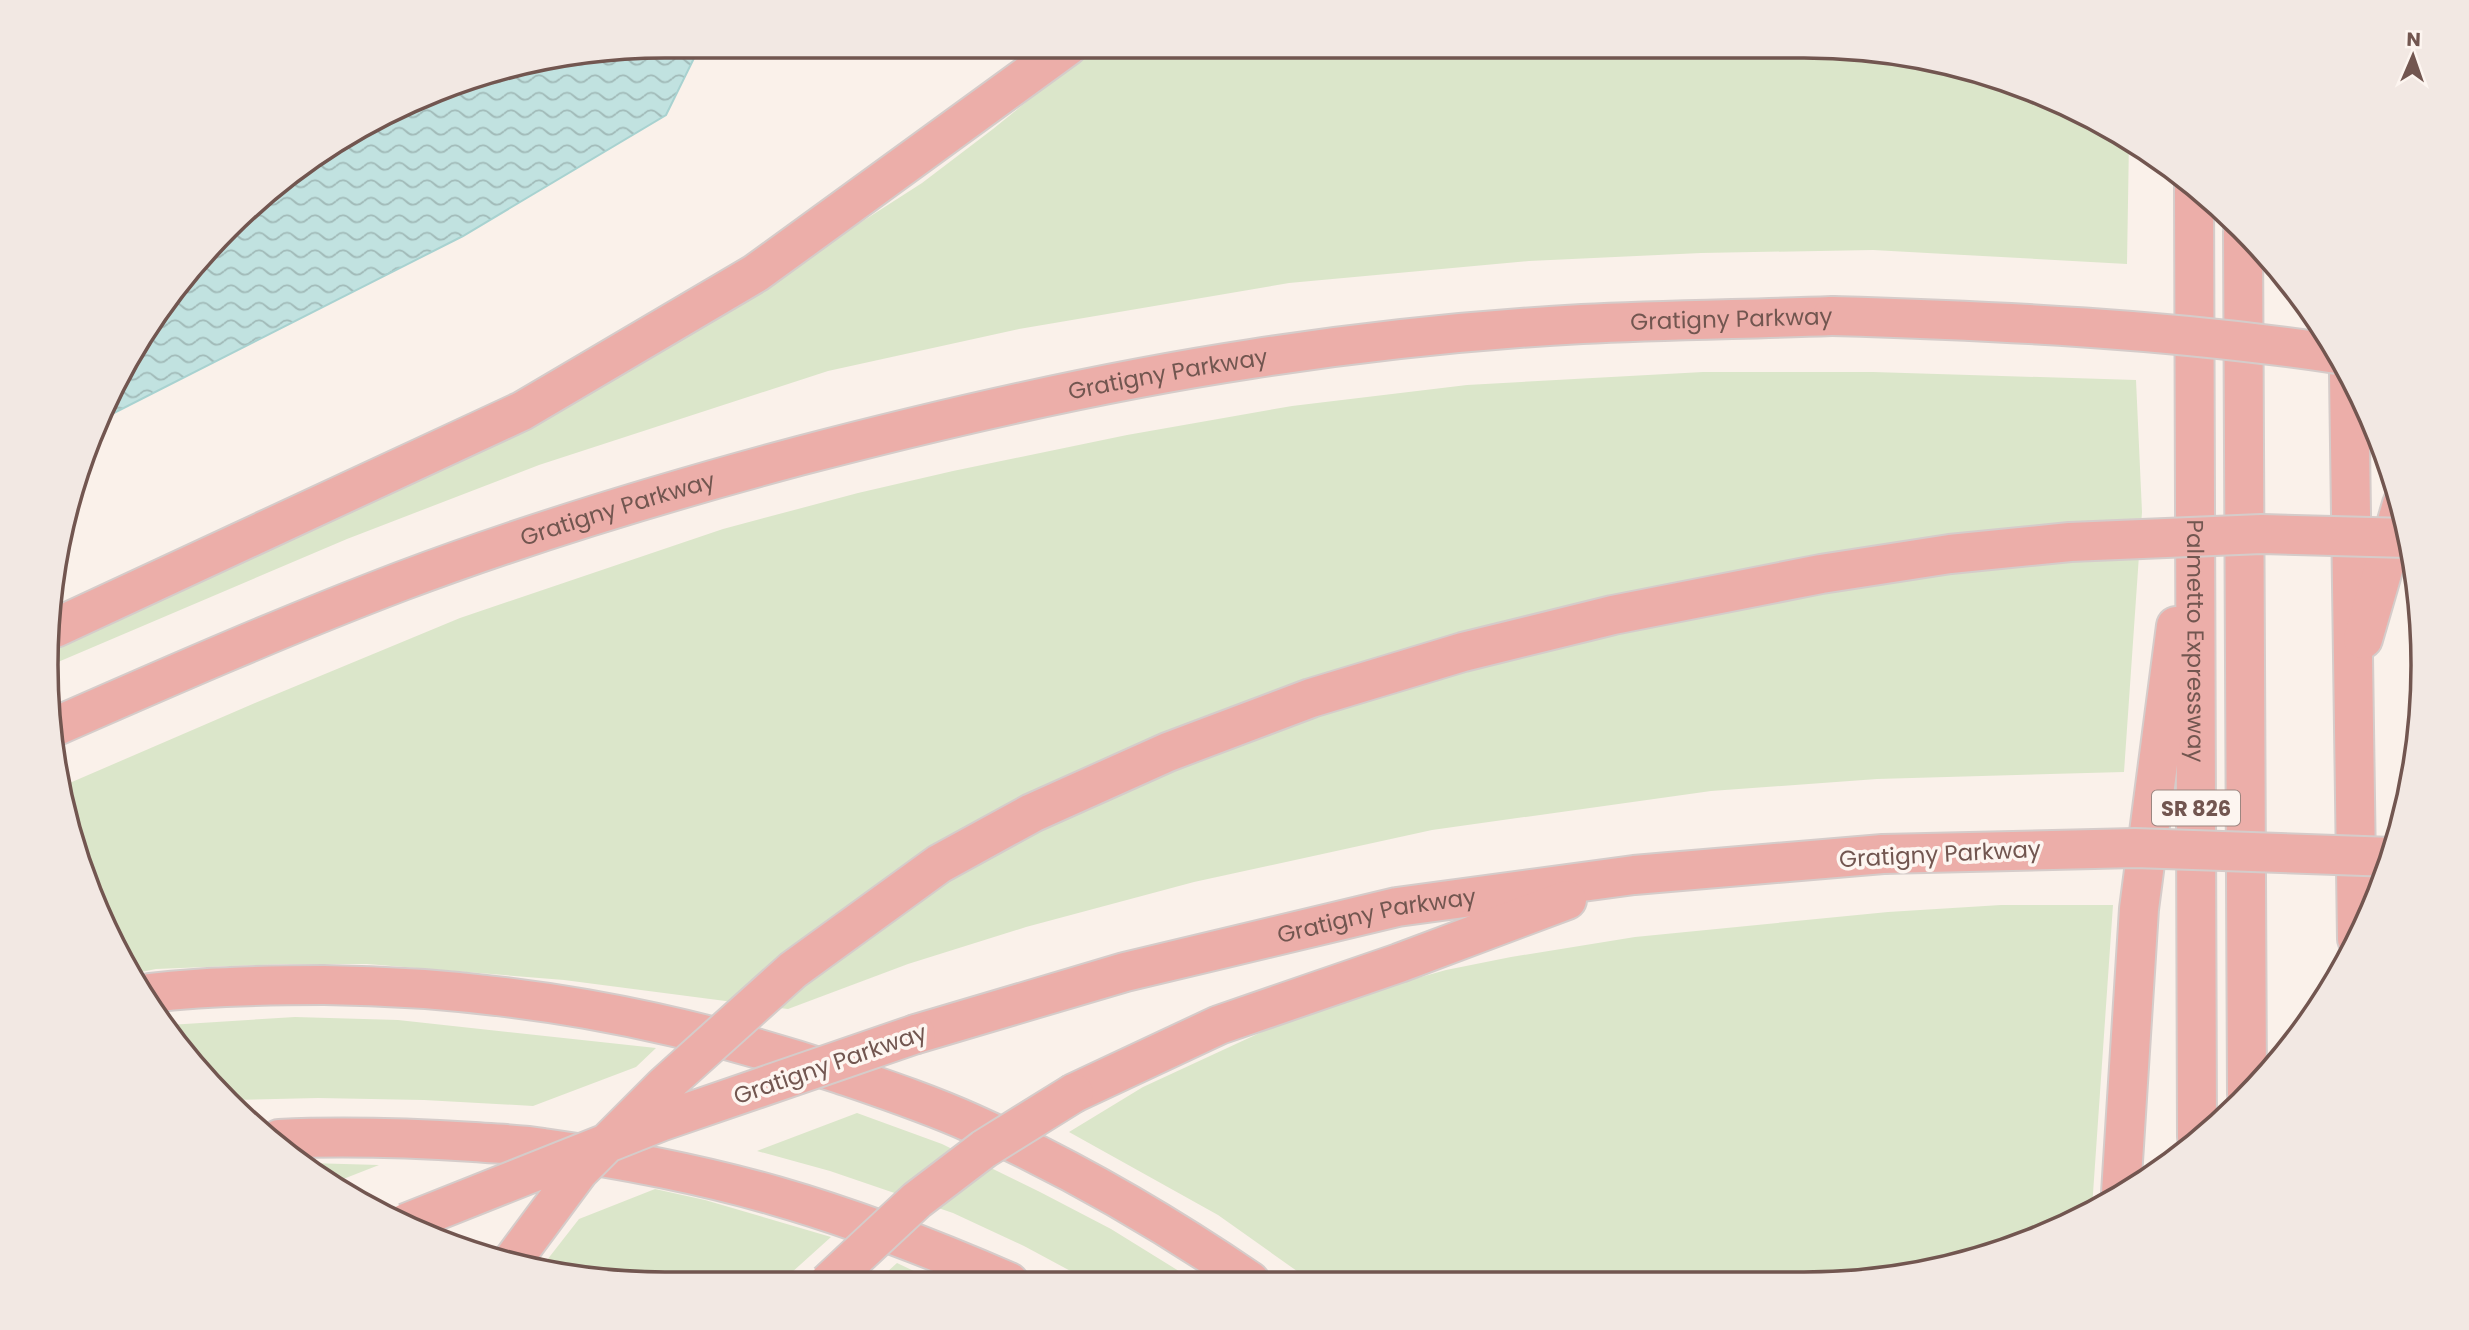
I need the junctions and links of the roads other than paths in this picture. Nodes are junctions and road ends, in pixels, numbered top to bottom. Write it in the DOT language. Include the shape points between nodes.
graph roads {
  1 [pos="1052,58"];
  2 [pos="2194,200"];
  3 [pos="2243,246"];
  4 [pos="2325,354"];
  5 [pos="2349,397"];
  6 [pos="2195,479"];
  7 [pos="2395,527"];
  8 [pos="2398,538"];
  9 [pos="59,626"];
  10 [pos="2352,678"];
  11 [pos="61,724"];
  12 [pos="2380,857"];
  13 [pos="1634,875"];
  14 [pos="2357,916"];
  15 [pos="154,993"];
  16 [pos="2247,1080"];
  17 [pos="2197,1128"];
  18 [pos="285,1139"];
  19 [pos="2123,1182"];
  20 [pos="416,1219"];
  21 [pos="517,1254"];
  22 [pos="840,1272"];
  23 [pos="986,1272"];
  24 [pos="1236,1272"];
  1 -- 9 [label="highway" via="756,273 522,411"];
  2 -- 6 [label="highway, Palmetto Expressway / SR 826"];
  3 -- 16 [label="highway"];
  4 -- 11 [label="highway, Gratigny Parkway, bridge" via="2124,329 1832,316 1578,325 1405,339 1250,359 908,427 566,524 260,637"];
  5 -- 10 [label="highway"];
  6 -- 17 [label="highway, Palmetto Expressway / SR 826"];
  6 -- 19 [label="highway" via="2139,909"];
  7 -- 10 [label="highway"];
  8 -- 21 [label="highway, bridge" via="2262,534 2070,542 1821,574 1612,615 1463,652 1311,698 1168,752 1032,813 939,864 793,970 664,1086 579,1171"];
  10 -- 14 [label="highway"];
  12 -- 13 [label="highway, Gratigny Parkway, bridge" via="2136,848 1883,854"];
  13 -- 20 [label="highway, Gratigny Parkway, bridge" via="1397,907 1125,972 916,1034 660,1122"];
  13 -- 22 [label="highway, bridge" via="1219,1025 1074,1093 984,1149 917,1200"];
  15 -- 24 [label="highway" via="276,985 393,986 569,1005 675,1026 778,1053 970,1122 1079,1176"];
  18 -- 23 [label="highway" via="428,1139 540,1147 684,1172 854,1220"];
}
